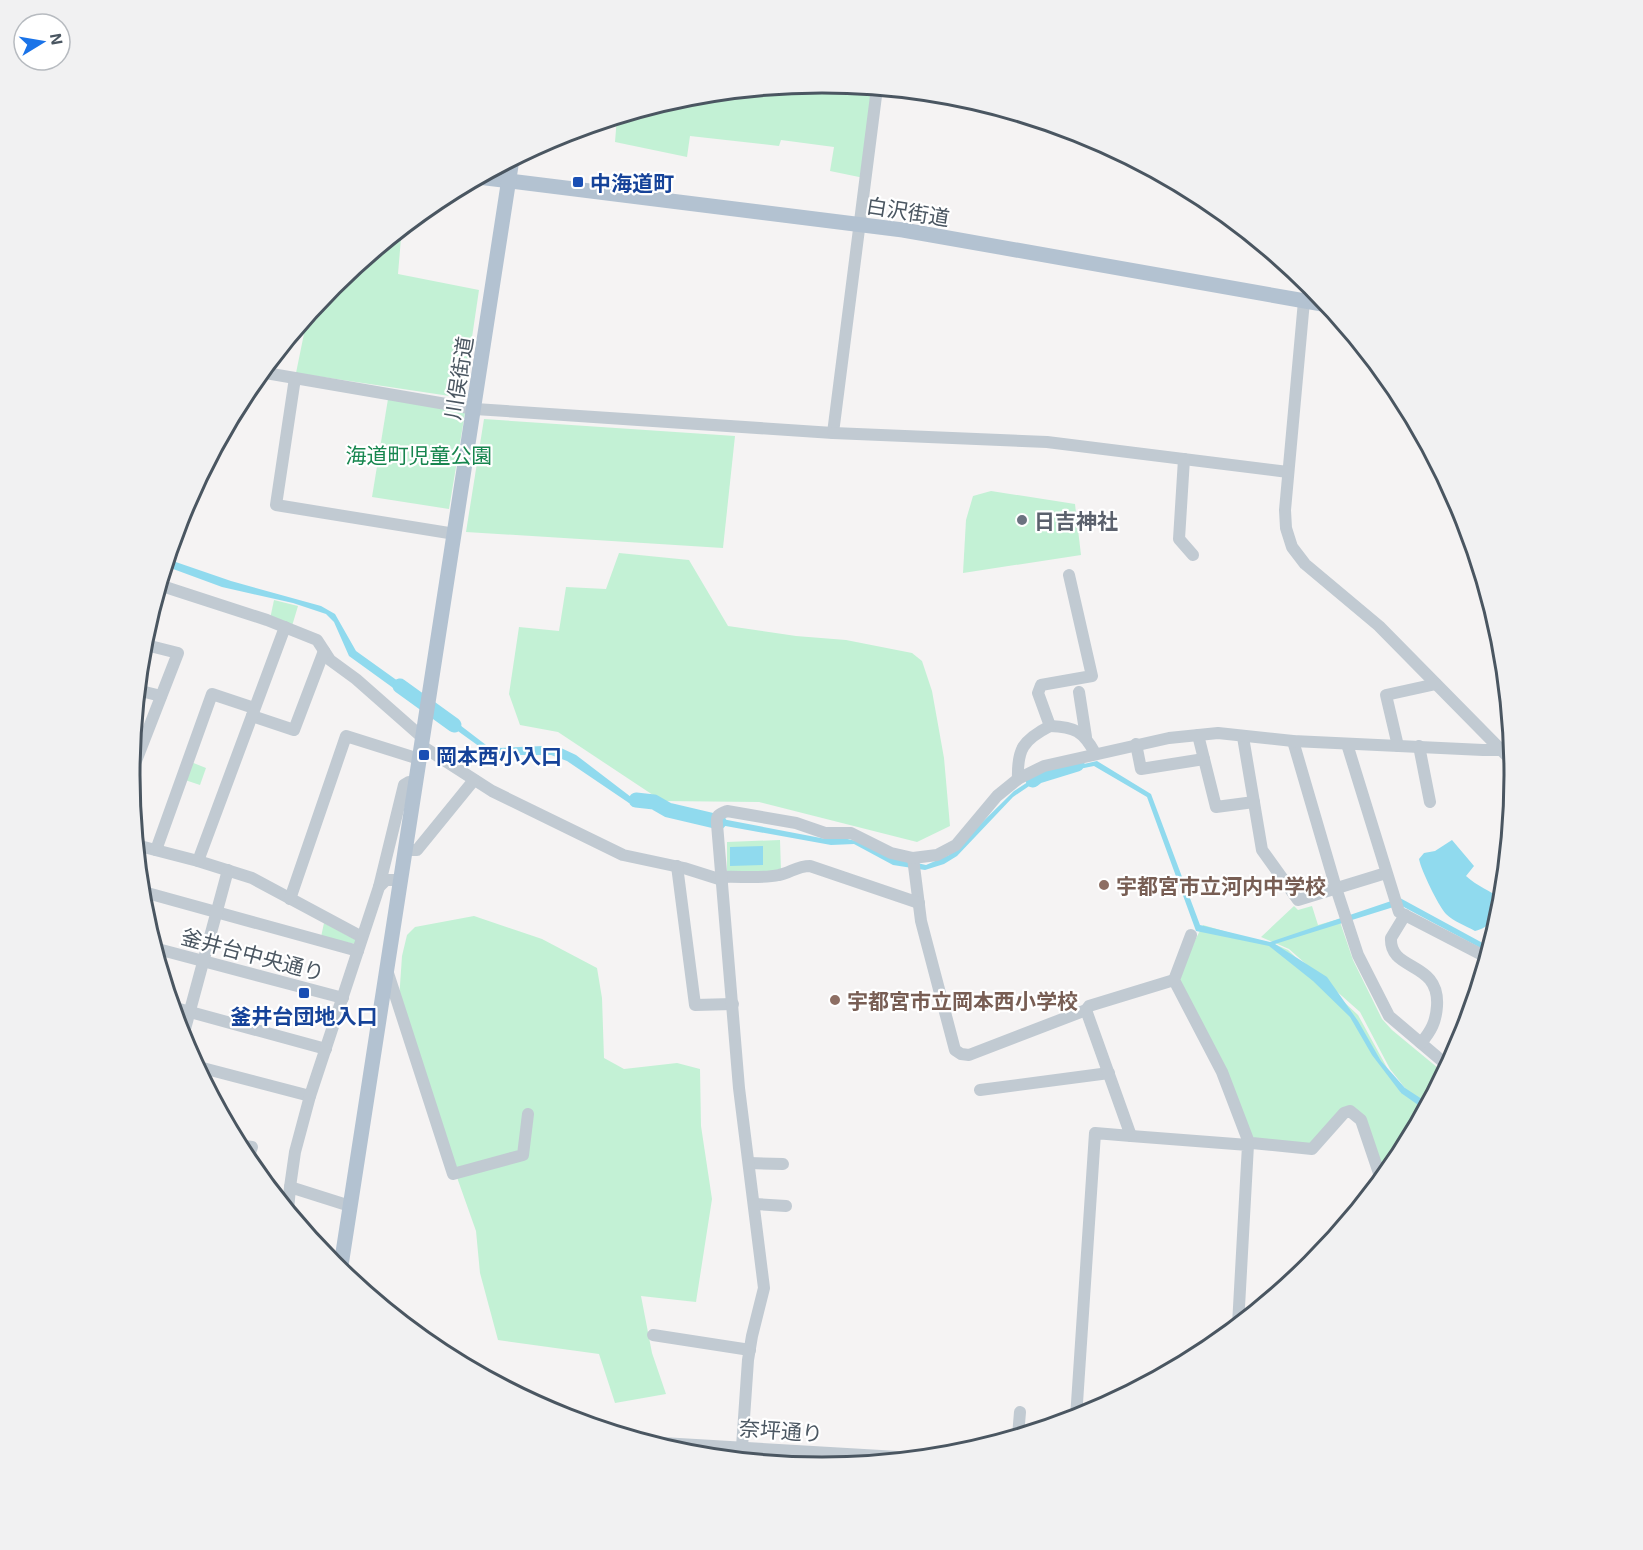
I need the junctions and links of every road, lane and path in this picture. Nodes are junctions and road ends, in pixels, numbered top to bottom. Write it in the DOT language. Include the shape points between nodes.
graph roads {
  1 [pos="877,95"];
  2 [pos="510,168"];
  3 [pos="490,179"];
  4 [pos="508,182"];
  5 [pos="861,225"];
  6 [pos="1310,299"];
  7 [pos="1314,304"];
  8 [pos="270,374"];
  9 [pos="295,378"];
  10 [pos="474,409"];
  11 [pos="833,434"];
  12 [pos="1184,459"];
  13 [pos="1288,472"];
  14 [pos="455,534"];
  15 [pos="1193,555"];
  16 [pos="1069,574"];
  17 [pos="166,587"];
  18 [pos="285,627"];
  19 [pos="152,647"];
  20 [pos="324,651"];
  21 [pos="1436,684"];
  22 [pos="144,692"];
  23 [pos="1079,692"];
  24 [pos="161,696"];
  25 [pos="253,712"];
  26 [pos="1050,726"];
  27 [pos="141,734"];
  28 [pos="1198,735"];
  29 [pos="1086,737"];
  30 [pos="1243,737"];
  31 [pos="1293,741"];
  32 [pos="1136,744"];
  33 [pos="1347,744"];
  34 [pos="1503,744"];
  35 [pos="1398,746"];
  36 [pos="1419,746"];
  37 [pos="1503,747"];
  38 [pos="421,748"];
  39 [pos="1095,753"];
  40 [pos="1204,759"];
  41 [pos="1018,779"];
  42 [pos="474,780"];
  43 [pos="416,782"];
  44 [pos="1254,802"];
  45 [pos="1430,802"];
  46 [pos="144,848"];
  47 [pos="156,850"];
  48 [pos="405,850"];
  49 [pos="198,861"];
  50 [pos="914,863"];
  51 [pos="677,866"];
  52 [pos="228,870"];
  53 [pos="1386,873"];
  54 [pos="722,878"];
  55 [pos="400,880"];
  56 [pos="379,887"];
  57 [pos="1336,888"];
  58 [pos="150,894"];
  59 [pos="290,899"];
  60 [pos="919,903"];
  61 [pos="1399,907"];
  62 [pos="216,912"];
  63 [pos="1191,935"];
  64 [pos="362,937"];
  65 [pos="163,950"];
  66 [pos="358,951"];
  67 [pos="1480,953"];
  68 [pos="203,961"];
  69 [pos="387,969"];
  70 [pos="1174,980"];
  71 [pos="343,998"];
  72 [pos="733,1004"];
  73 [pos="182,1010"];
  74 [pos="1086,1010"];
  75 [pos="189,1012"];
  76 [pos="186,1023"];
  77 [pos="1420,1043"];
  78 [pos="326,1049"];
  79 [pos="1441,1060"];
  80 [pos="206,1069"];
  81 [pos="1109,1073"];
  82 [pos="980,1090"];
  83 [pos="310,1096"];
  84 [pos="528,1114"];
  85 [pos="1131,1136"];
  86 [pos="1248,1146"];
  87 [pos="749,1163"];
  88 [pos="783,1164"];
  89 [pos="1378,1169"];
  90 [pos="290,1187"];
  91 [pos="289,1201"];
  92 [pos="755,1204"];
  93 [pos="350,1206"];
  94 [pos="786,1206"];
  95 [pos="342,1260"];
  96 [pos="1239,1315"];
  97 [pos="653,1335"];
  98 [pos="750,1350"];
  99 [pos="1077,1407"];
  100 [pos="1020,1412"];
  101 [pos="1019,1428"];
  102 [pos="690,1444"];
  103 [pos="742,1447"];
  104 [pos="798,1451"];
  105 [pos="871,1455"];
  106 [pos="798,1456"];
  1 -- 5 [label="street"];
  2 -- 4 [label="main road, 川俣街道"];
  3 -- 4 [label="main road, 白沢街道"];
  4 -- 5 [label="main road, 白沢街道"];
  4 -- 10 [label="main road, 川俣街道"];
  5 -- 6 [label="main road, 白沢街道"];
  5 -- 11 [label="street"];
  7 -- 13 [label="street"];
  8 -- 9 [label="street"];
  9 -- 10 [label="street"];
  9 -- 14 [label="street" via="276,505"];
  10 -- 11 [label="street"];
  10 -- 14 [label="main road, 川俣街道"];
  11 -- 12 [label="street" via="1047,442"];
  12 -- 13 [label="street"];
  12 -- 15 [label="street" via="1179,539"];
  13 -- 21 [label="street" via="1286,528 1292,547 1305,564 1379,626"];
  14 -- 38 [label="main road, 川俣街道"];
  16 -- 26 [label="street" via="1092,676 1041,685 1038,693"];
  17 -- 18 [label="street"];
  18 -- 20 [label="street" via="317,640"];
  18 -- 25 [label="street"];
  19 -- 24 [label="street" via="177,653"];
  20 -- 25 [label="street" via="294,730"];
  20 -- 38 [label="street"];
  21 -- 34 [label="street"];
  21 -- 35 [label="street" via="1386,695"];
  22 -- 24 [label="street"];
  23 -- 29 [label="street"];
  24 -- 27 [label="street"];
  25 -- 47 [label="street" via="212,694"];
  25 -- 49 [label="street"];
  26 -- 29 [label="street" via="1064,726"];
  26 -- 41 [label="street" via="1029,737 1017,760"];
  28 -- 30 [label="street"];
  28 -- 32 [label="street"];
  28 -- 40 [label="street"];
  29 -- 39 [label="street"];
  30 -- 31 [label="street"];
  30 -- 44 [label="street"];
  31 -- 33 [label="street"];
  31 -- 57 [label="street"];
  32 -- 39 [label="street"];
  32 -- 40 [label="street" via="1141,769"];
  33 -- 35 [label="street"];
  33 -- 53 [label="street"];
  35 -- 36 [label="street"];
  36 -- 37 [label="street"];
  36 -- 45 [label="street"];
  38 -- 42 [label="street"];
  38 -- 43 [label="main road, 川俣街道"];
  38 -- 59 [label="street" via="346,736"];
  39 -- 41 [label="street" via="1044,766"];
  40 -- 44 [label="street" via="1216,807"];
  41 -- 50 [label="street" via="997,796 956,844"];
  42 -- 48 [label="street" via="417,850"];
  42 -- 51 [label="street" via="623,855"];
  43 -- 48 [label="main road, 川俣街道"];
  43 -- 56 [label="street" via="404,785"];
  44 -- 57 [label="street" via="1262,850 1298,900"];
  46 -- 47 [label="street"];
  47 -- 49 [label="street"];
  48 -- 55 [label="main road, 川俣街道"];
  49 -- 52 [label="street"];
  50 -- 54 [label="street" via="851,834 825,833 796,823 727,811 719,814 717,821"];
  50 -- 60 [label="street"];
  51 -- 54 [label="street"];
  51 -- 72 [label="street" via="695,1005"];
  52 -- 59 [label="street" via="266,884"];
  52 -- 62 [label="street"];
  53 -- 57 [label="street"];
  53 -- 61 [label="street"];
  54 -- 60 [label="street" via="777,876 810,866"];
  54 -- 72 [label="street"];
  55 -- 56 [label="street" via="386,880"];
  55 -- 69 [label="main road, 川俣街道"];
  56 -- 64 [label="street"];
  57 -- 77 [label="street" via="1358,955 1389,1016"];
  58 -- 62 [label="street"];
  59 -- 64 [label="street"];
  60 -- 74 [label="street" via="955,1050 961,1054 969,1055"];
  61 -- 67 [label="street"];
  61 -- 77 [label="street" via="1391,938 1394,951 1429,976 1438,998 1432,1030"];
  62 -- 66 [label="street"];
  62 -- 68 [label="street"];
  63 -- 70 [label="street"];
  64 -- 66 [label="street"];
  65 -- 68 [label="street, 釜井台中央通り"];
  66 -- 71 [label="street"];
  68 -- 71 [label="street, 釜井台中央通り"];
  68 -- 75 [label="street"];
  69 -- 84 [label="street" via="453,1174 522,1155"];
  69 -- 93 [label="main road, 川俣街道"];
  70 -- 74 [label="street"];
  70 -- 86 [label="street" via="1222,1072"];
  71 -- 78 [label="street"];
  72 -- 87 [label="street"];
  73 -- 75 [label="street"];
  74 -- 81 [label="street"];
  75 -- 76 [label="street"];
  75 -- 78 [label="street"];
  77 -- 79 [label="street"];
  78 -- 83 [label="street"];
  80 -- 83 [label="street"];
  81 -- 82 [label="street"];
  81 -- 85 [label="street"];
  83 -- 90 [label="street"];
  85 -- 86 [label="street"];
  85 -- 99 [label="street" via="1095,1133"];
  86 -- 89 [label="street" via="1252,1143 1312,1149 1350,1111 1361,1119"];
  86 -- 96 [label="street"];
  87 -- 88 [label="street"];
  87 -- 92 [label="street"];
  90 -- 91 [label="street"];
  90 -- 93 [label="street"];
  92 -- 94 [label="street"];
  92 -- 98 [label="street" via="764,1288"];
  93 -- 95 [label="main road, 川俣街道"];
  97 -- 98 [label="street"];
  98 -- 103 [label="street"];
  100 -- 101 [label="street"];
  102 -- 103 [label="street, 奈坪通り"];
  103 -- 104 [label="street, 奈坪通り"];
  104 -- 105 [label="street, 奈坪通り"];
  104 -- 106 [label="street"];
}
